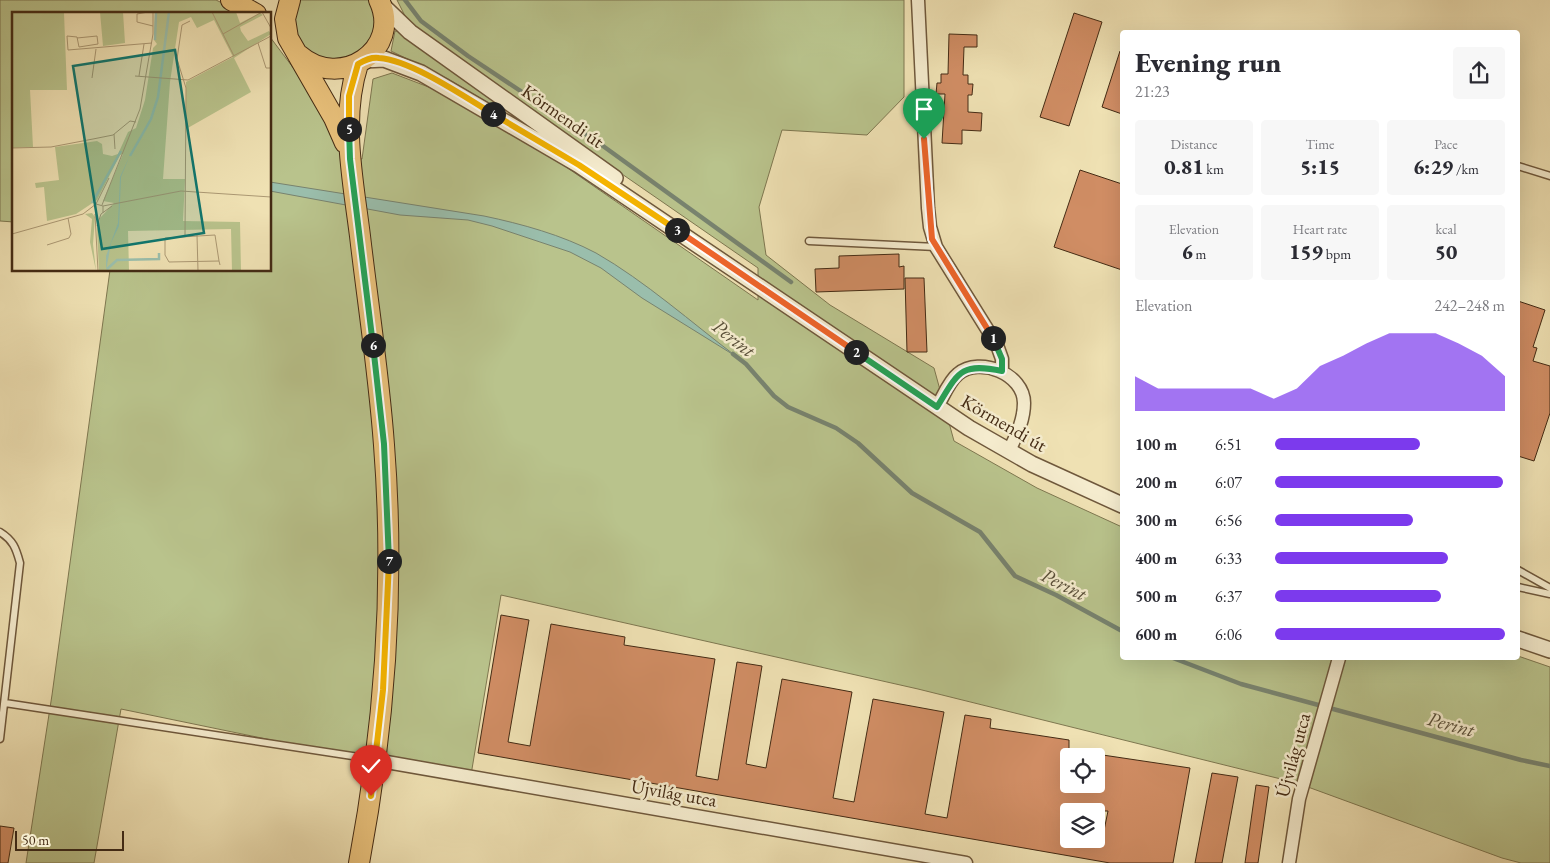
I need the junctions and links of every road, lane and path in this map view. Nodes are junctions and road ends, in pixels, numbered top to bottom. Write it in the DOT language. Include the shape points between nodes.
graph roads {
  1 [pos="231,0"];
  2 [pos="290,0"];
  3 [pos="918,0"];
  4 [pos="380,2"];
  5 [pos="252,12"];
  6 [pos="271,24"];
  7 [pos="293,46"];
  8 [pos="361,62"];
  9 [pos="350,159"];
  10 [pos="1520,167"];
  11 [pos="1550,176"];
  12 [pos="809,241"];
  13 [pos="936,247"];
  14 [pos="723,261"];
  15 [pos="1002,371"];
  16 [pos="937,407"];
  17 [pos="1009,451"];
  18 [pos="1120,504"];
  19 [pos="0,532"];
  20 [pos="1520,571"];
  21 [pos="1520,587"];
  22 [pos="1550,588"];
  23 [pos="1550,594"];
  24 [pos="1520,640"];
  25 [pos="1550,650"];
  26 [pos="1338,660"];
  27 [pos="5,703"];
  28 [pos="0,739"];
  29 [pos="375,760"];
  30 [pos="359,863"];
  31 [pos="966,863"];
  32 [pos="1289,863"];
  1 -- 5 [label="main road"];
  2 -- 7 [label="main road" via="285,19"];
  3 -- 13 [label="street" via="928,208"];
  4 -- 8 [label="main road" via="384,21 380,39"];
  4 -- 14 [label="street, Körmendi út" via="410,32 591,160"];
  6 -- 7 [label="main road"];
  7 -- 8 [label="main road" via="313,65 331,70"];
  7 -- 9 [label="main road" via="338,125"];
  8 -- 9 [label="main road" via="349,102"];
  8 -- 14 [label="street, Körmendi út" via="384,58 432,79 579,165"];
  9 -- 29 [label="main road" via="384,444 389,556 383,690"];
  10 -- 11 [label="lane"];
  12 -- 13 [label="lane"];
  13 -- 15 [label="street" via="996,345 1002,359"];
  14 -- 16 [label="street, Körmendi út"];
  15 -- 16 [label="street" via="969,368 958,374"];
  15 -- 17 [label="street" via="1015,381 1024,401 1021,423"];
  16 -- 17 [label="street, Körmendi út"];
  17 -- 18 [label="street, Körmendi út"];
  19 -- 27 [label="lane" via="10,538 20,563"];
  20 -- 22 [label="lane"];
  21 -- 23 [label="lane"];
  24 -- 25 [label="street"];
  26 -- 32 [label="street, Újvilág utca" via="1300,799"];
  27 -- 28 [label="lane"];
  27 -- 29 [label="lane"];
  29 -- 30 [label="main road"];
  29 -- 31 [label="street, Újvilág utca"];
}
